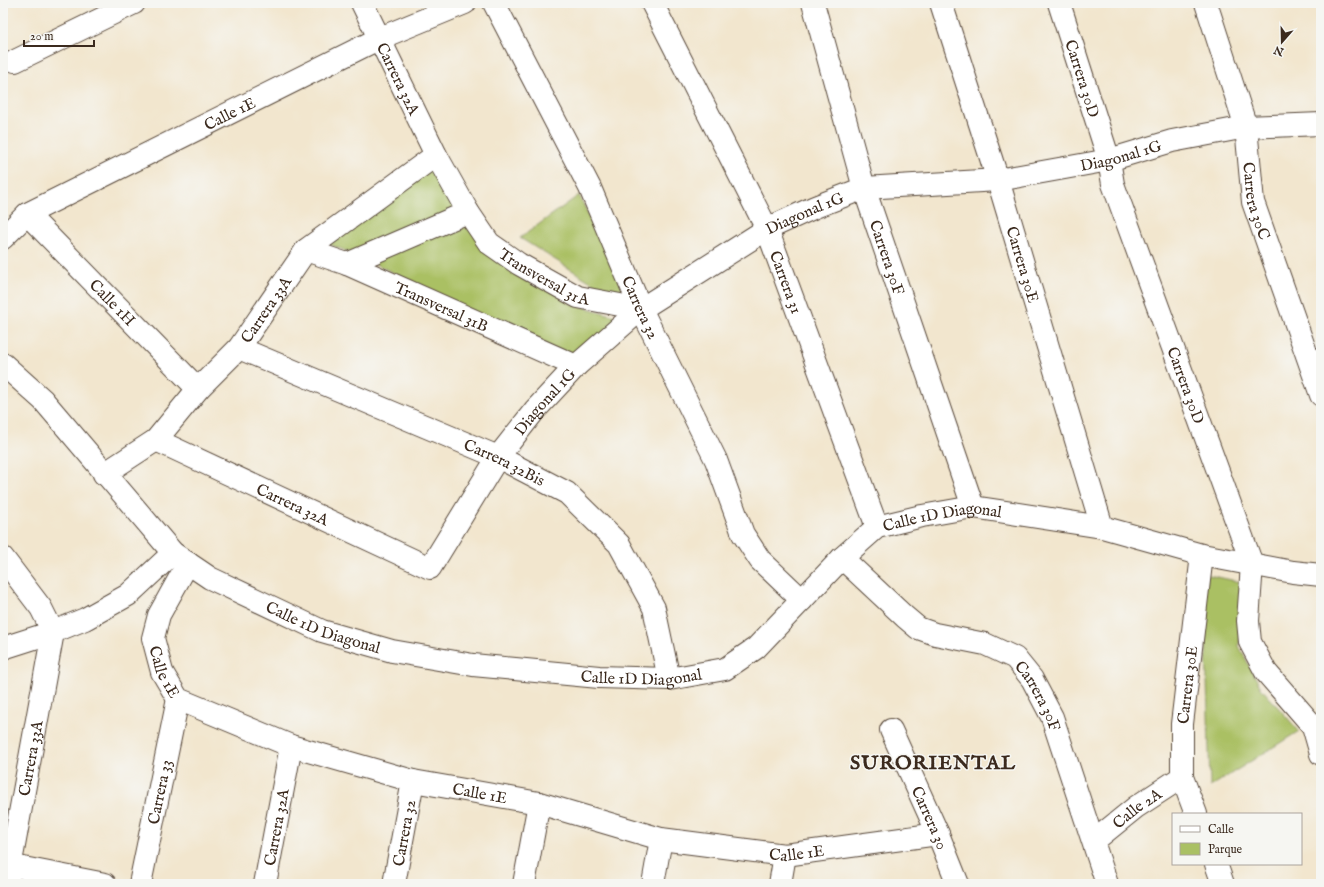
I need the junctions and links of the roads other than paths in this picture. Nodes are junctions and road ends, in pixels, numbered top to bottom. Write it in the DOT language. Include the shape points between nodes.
graph roads {
  1 [pos="134,3"];
  2 [pos="362,3"];
  3 [pos="465,3"];
  4 [pos="494,3"];
  5 [pos="652,3"];
  6 [pos="812,3"];
  7 [pos="941,3"];
  8 [pos="1059,3"];
  9 [pos="1206,3"];
  10 [pos="380,38"];
  11 [pos="15,61"];
  12 [pos="1321,124"];
  13 [pos="1246,127"];
  14 [pos="436,155"];
  15 [pos="1109,160"];
  16 [pos="998,180"];
  17 [pos="864,188"];
  18 [pos="468,212"];
  19 [pos="27,214"];
  20 [pos="767,229"];
  21 [pos="3,238"];
  22 [pos="306,250"];
  23 [pos="347,264"];
  24 [pos="641,309"];
  25 [pos="240,348"];
  26 [pos="3,364"];
  27 [pos="576,366"];
  28 [pos="198,389"];
  29 [pos="1321,394"];
  30 [pos="156,440"];
  31 [pos="498,457"];
  32 [pos="104,474"];
  33 [pos="973,507"];
  34 [pos="876,527"];
  35 [pos="1102,527"];
  36 [pos="1202,555"];
  37 [pos="3,558"];
  38 [pos="180,558"];
  39 [pos="842,558"];
  40 [pos="1252,564"];
  41 [pos="430,568"];
  42 [pos="1321,575"];
  43 [pos="802,600"];
  44 [pos="53,632"];
  45 [pos="3,648"];
  46 [pos="669,679"];
  47 [pos="178,699"];
  48 [pos="891,730"];
  49 [pos="291,746"];
  50 [pos="1321,754"];
  51 [pos="1182,777"];
  52 [pos="413,782"];
  53 [pos="539,803"];
  54 [pos="1196,813"];
  55 [pos="938,834"];
  56 [pos="661,839"];
  57 [pos="1094,841"];
  58 [pos="785,855"];
  59 [pos="1216,865"];
  60 [pos="7,871"];
  61 [pos="105,884"];
  62 [pos="140,884"];
  63 [pos="265,884"];
  64 [pos="394,884"];
  65 [pos="524,884"];
  66 [pos="653,884"];
  67 [pos="780,884"];
  68 [pos="958,884"];
  69 [pos="1108,884"];
  70 [pos="1223,884"];
  1 -- 11 [label="street"];
  2 -- 10 [label="street, Carrera 32A"];
  3 -- 10 [label="street, Calle 1E"];
  4 -- 24 [label="street, Carrera 32" via="590,188"];
  5 -- 20 [label="street, Carrera 31"];
  6 -- 17 [label="street, Carrera 30F"];
  7 -- 16 [label="street, Carrera 30E"];
  8 -- 15 [label="street, Carrera 30D"];
  9 -- 13 [label="street, Carrera 30C"];
  10 -- 14 [label="street, Carrera 32A"];
  10 -- 19 [label="street, Calle 1E"];
  12 -- 13 [label="street, Diagonal 1G"];
  13 -- 15 [label="street, Diagonal 1G" via="1172,141"];
  13 -- 29 [label="street, Carrera 30C" via="1253,202"];
  14 -- 18 [label="street, Transversal 31A"];
  14 -- 22 [label="street, Carrera 33A"];
  15 -- 16 [label="street, Diagonal 1G"];
  15 -- 40 [label="street, Carrera 30D" via="1113,184"];
  16 -- 17 [label="street, Diagonal 1G"];
  16 -- 35 [label="street, Carrera 30E"];
  17 -- 20 [label="street, Diagonal 1G"];
  17 -- 33 [label="street, Carrera 30F"];
  18 -- 23 [label="street"];
  18 -- 24 [label="street, Transversal 31A" via="489,243 525,268 578,297"];
  19 -- 21 [label="street, Calle 1E"];
  19 -- 28 [label="street, Calle 1H"];
  20 -- 24 [label="street, Diagonal 1G"];
  20 -- 34 [label="street, Carrera 31"];
  22 -- 23 [label="street, Transversal 31B"];
  22 -- 25 [label="street, Carrera 33A"];
  23 -- 27 [label="street, Transversal 31B"];
  24 -- 27 [label="street, Diagonal 1G"];
  24 -- 43 [label="street, Carrera 32" via="716,460 743,534 760,560"];
  25 -- 28 [label="street, Carrera 33A"];
  25 -- 31 [label="street, Carrera 32Bis"];
  26 -- 32 [label="street, Calle 1D Diagonal" via="43,400"];
  27 -- 31 [label="street, Diagonal 1G" via="535,410"];
  28 -- 30 [label="street, Carrera 33A"];
  30 -- 32 [label="street, Carrera 33A"];
  30 -- 41 [label="street, Carrera 32A"];
  31 -- 41 [label="street, Diagonal 1G"];
  31 -- 46 [label="street, Carrera 32Bis" via="567,493 619,544 654,608"];
  32 -- 38 [label="street, Calle 1D Diagonal"];
  33 -- 34 [label="street, Calle 1D Diagonal"];
  33 -- 35 [label="street, Calle 1D Diagonal"];
  34 -- 39 [label="street, Calle 1D Diagonal"];
  35 -- 36 [label="street, Calle 1D Diagonal"];
  36 -- 40 [label="street, Calle 1D Diagonal"];
  36 -- 51 [label="street, Carrera 30E" via="1182,724"];
  37 -- 44 [label="street" via="41,608"];
  38 -- 44 [label="street" via="128,595 85,619"];
  38 -- 46 [label="street, Calle 1D Diagonal" via="210,578 322,631 392,651 473,665 599,677"];
  38 -- 47 [label="street, Calle 1E" via="153,638 162,672"];
  39 -- 43 [label="street, Calle 1D Diagonal"];
  39 -- 57 [label="street, Carrera 30F" via="918,628 985,644 1015,658 1032,679 1052,717"];
  40 -- 42 [label="street, Calle 1D Diagonal"];
  40 -- 50 [label="street, Carrera 30D" via="1248,621 1250,642 1266,672 1313,726"];
  43 -- 46 [label="street, Calle 1D Diagonal" via="756,648 725,669"];
  44 -- 45 [label="street"];
  44 -- 60 [label="street, Carrera 33A"];
  47 -- 49 [label="street, Calle 1E"];
  47 -- 62 [label="street, Carrera 33"];
  48 -- 55 [label="street, Carrera 30"];
  49 -- 52 [label="street, Calle 1E"];
  49 -- 63 [label="street, Carrera 32A"];
  51 -- 54 [label="street, Carrera 30E"];
  51 -- 57 [label="street, Calle 2A" via="1136,807"];
  52 -- 53 [label="street, Calle 1E"];
  52 -- 64 [label="street, Carrera 32"];
  53 -- 56 [label="street, Calle 1E"];
  53 -- 65 [label="street"];
  55 -- 58 [label="street, Calle 1E"];
  55 -- 68 [label="street, Carrera 30"];
  56 -- 58 [label="street, Calle 1E"];
  56 -- 66 [label="street"];
  57 -- 69 [label="street, Carrera 30F"];
  58 -- 67 [label="street"];
  59 -- 70 [label="street"];
  60 -- 61 [label="street"];
}
